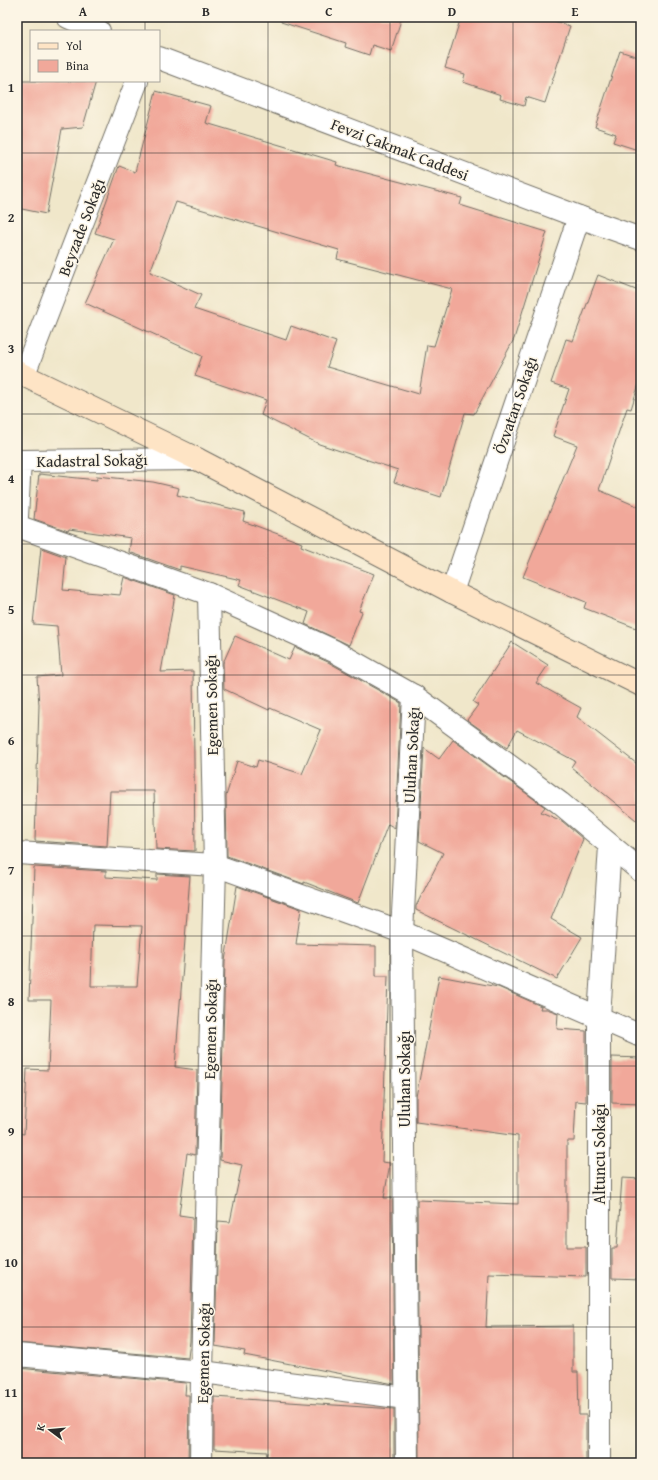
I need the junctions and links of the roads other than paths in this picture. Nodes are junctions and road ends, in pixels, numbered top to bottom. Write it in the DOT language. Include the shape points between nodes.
graph roads {
  1 [pos="68,17"];
  2 [pos="96,30"];
  3 [pos="160,58"];
  4 [pos="137,82"];
  5 [pos="579,217"];
  6 [pos="641,239"];
  7 [pos="20,373"];
  8 [pos="197,459"];
  9 [pos="17,517"];
  10 [pos="17,526"];
  11 [pos="452,592"];
  12 [pos="209,594"];
  13 [pos="641,685"];
  14 [pos="414,696"];
  15 [pos="610,846"];
  16 [pos="17,853"];
  17 [pos="214,866"];
  18 [pos="641,871"];
  19 [pos="402,932"];
  20 [pos="599,1017"];
  21 [pos="641,1036"];
  22 [pos="17,1355"];
  23 [pos="202,1372"];
  24 [pos="406,1398"];
  25 [pos="201,1463"];
  26 [pos="407,1463"];
  27 [pos="599,1463"];
  1 -- 2 [label="street"];
  3 -- 5 [label="street, Fevzi Çakmak Caddesi"];
  4 -- 7 [label="street, Beyzade Sokağı"];
  5 -- 6 [label="street, Fevzi Çakmak Caddesi"];
  5 -- 11 [label="street, Özvatan Sokağı"];
  7 -- 8 [label="street"];
  8 -- 9 [label="street, Kadastral Sokağı" via="20,461"];
  8 -- 11 [label="street"];
  10 -- 12 [label="street"];
  11 -- 13 [label="street"];
  12 -- 14 [label="street" via="334,651"];
  12 -- 17 [label="street, Egemen Sokağı"];
  14 -- 15 [label="street" via="560,803"];
  14 -- 19 [label="street, Uluhan Sokağı"];
  15 -- 18 [label="street"];
  15 -- 20 [label="street, Altuncu Sokağı"];
  16 -- 17 [label="street"];
  17 -- 19 [label="street"];
  17 -- 23 [label="street, Egemen Sokağı"];
  19 -- 20 [label="street"];
  19 -- 24 [label="street, Uluhan Sokağı"];
  20 -- 21 [label="street"];
  20 -- 27 [label="street, Altuncu Sokağı"];
  22 -- 23 [label="street"];
  23 -- 24 [label="street"];
  23 -- 25 [label="street, Egemen Sokağı"];
  24 -- 26 [label="street, Uluhan Sokağı"];
}
